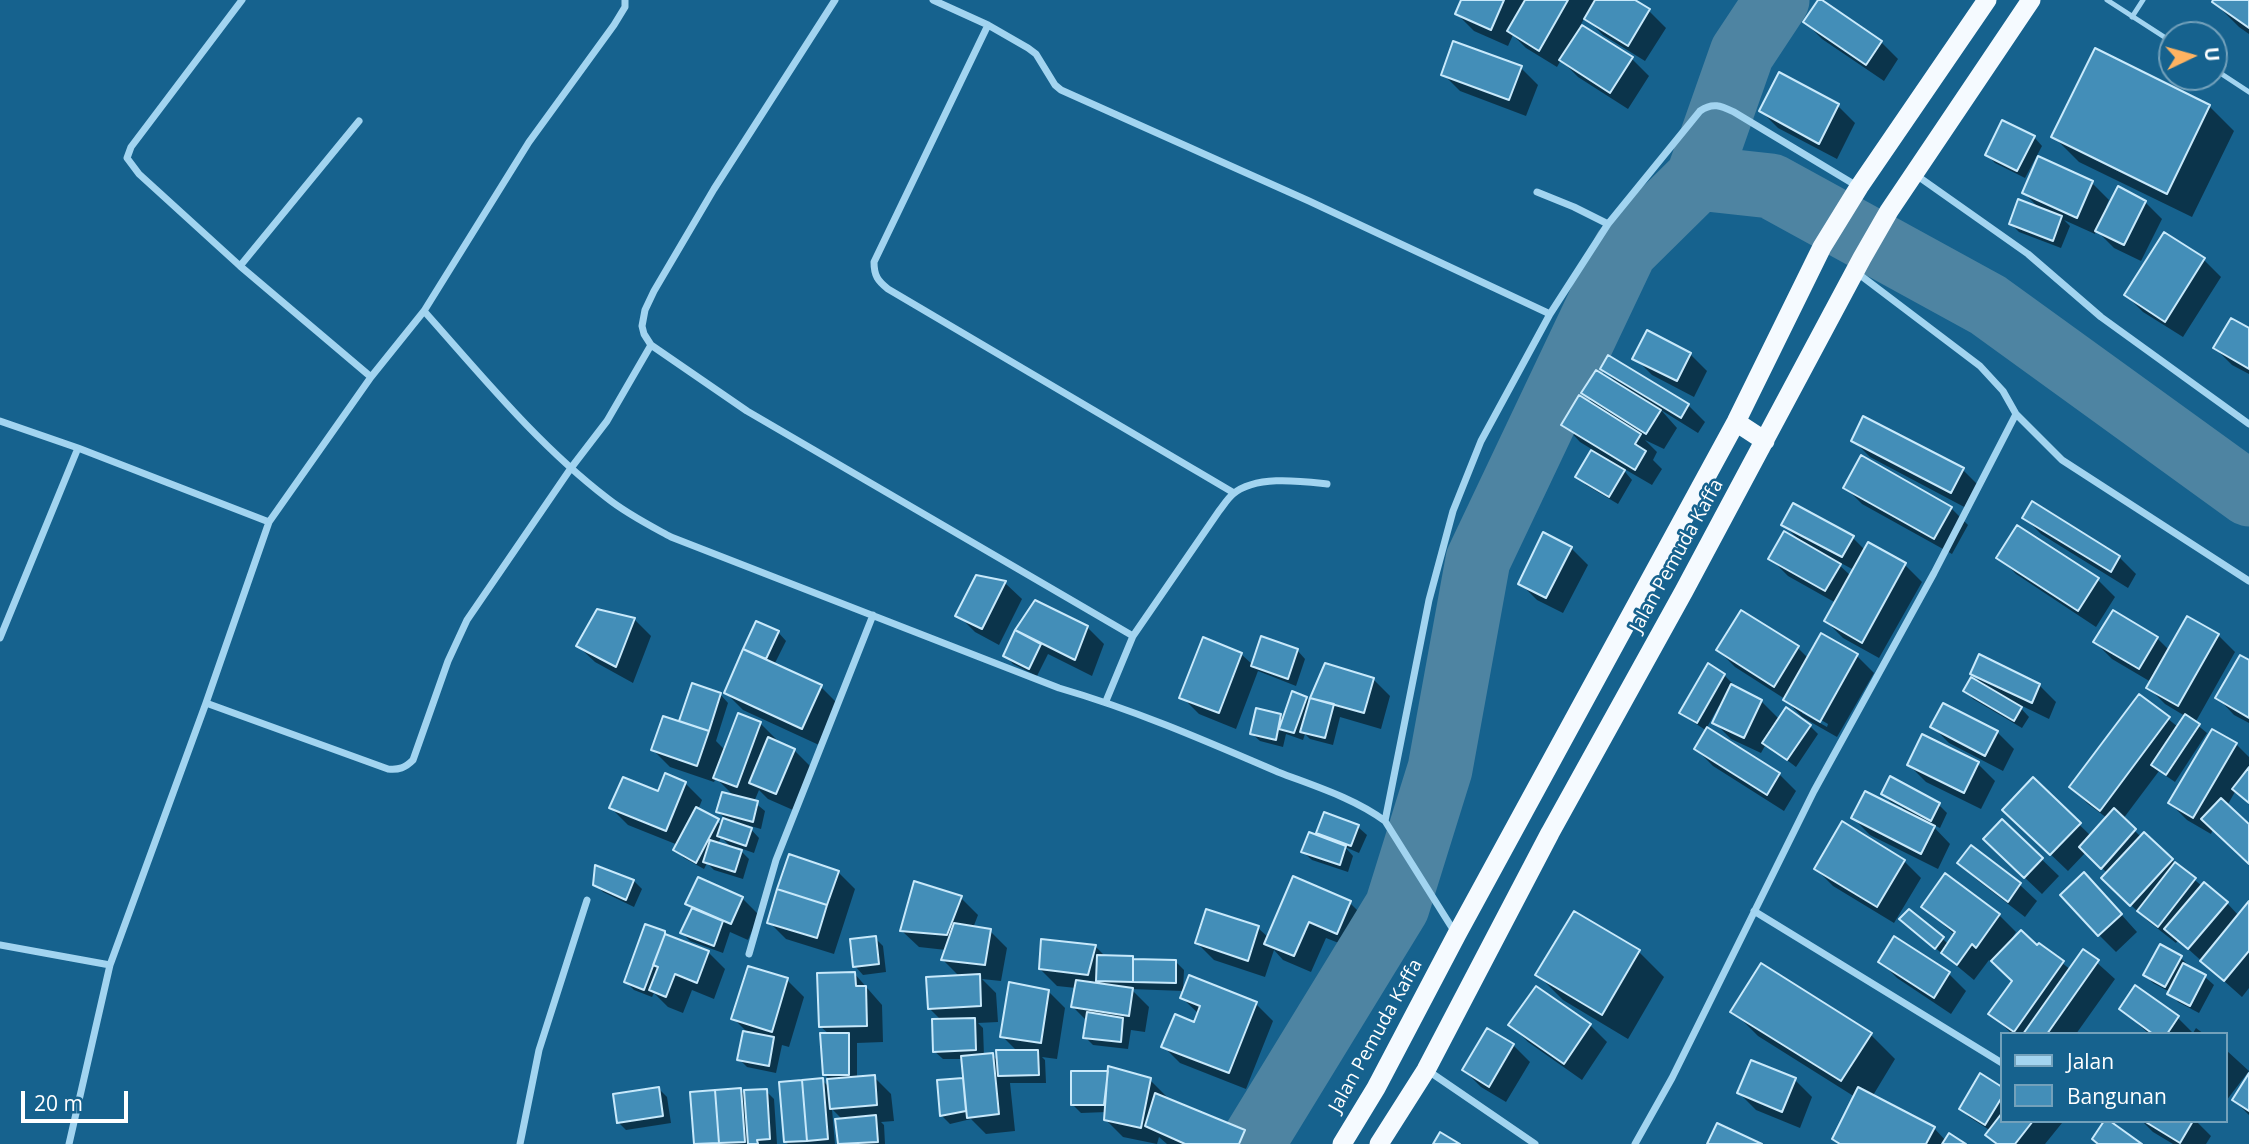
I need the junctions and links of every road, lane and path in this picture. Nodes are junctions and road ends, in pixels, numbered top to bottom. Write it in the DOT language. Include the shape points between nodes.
graph roads {
  1 [pos="242,0"];
  2 [pos="625,0"];
  3 [pos="835,0"];
  4 [pos="933,0"];
  5 [pos="1987,0"];
  6 [pos="2031,0"];
  7 [pos="2107,0"];
  8 [pos="2143,0"];
  9 [pos="2132,17"];
  10 [pos="988,24"];
  11 [pos="2158,33"];
  12 [pos="2228,78"];
  13 [pos="2249,92"];
  14 [pos="359,121"];
  15 [pos="1915,174"];
  16 [pos="1857,191"];
  17 [pos="1537,192"];
  18 [pos="1608,224"];
  19 [pos="1859,265"];
  20 [pos="240,266"];
  21 [pos="424,311"];
  22 [pos="1550,314"];
  23 [pos="651,345"];
  24 [pos="371,377"];
  25 [pos="2016,414"];
  26 [pos="0,421"];
  27 [pos="1736,422"];
  28 [pos="2249,424"];
  29 [pos="1765,441"];
  30 [pos="78,448"];
  31 [pos="571,468"];
  32 [pos="1327,484"];
  33 [pos="1234,493"];
  34 [pos="269,522"];
  35 [pos="2249,581"];
  36 [pos="873,615"];
  37 [pos="1133,636"];
  38 [pos="0,638"];
  39 [pos="1106,701"];
  40 [pos="206,703"];
  41 [pos="1385,821"];
  42 [pos="587,900"];
  43 [pos="1754,911"];
  44 [pos="1457,934"];
  45 [pos="0,946"];
  46 [pos="749,954"];
  47 [pos="110,965"];
  48 [pos="2000,1062"];
  49 [pos="1426,1070"];
  50 [pos="69,1144"];
  51 [pos="520,1144"];
  52 [pos="1342,1144"];
  53 [pos="1379,1144"];
  54 [pos="1535,1144"];
  55 [pos="1635,1144"];
  1 -- 20 [label="street" via="127,158"];
  2 -- 21 [label="street" via="614,25 529,142"];
  3 -- 23 [label="street" via="654,291 642,326"];
  4 -- 10 [label="street"];
  5 -- 16 [label="highway, Jalan Pemuda Kaffa"];
  6 -- 15 [label="highway, Jalan Pemuda Kaffa"];
  7 -- 9 [label="lane"];
  8 -- 9 [label="lane"];
  9 -- 11 [label="lane"];
  10 -- 22 [label="street" via="1036,54 1061,90"];
  10 -- 33 [label="street" via="874,262 878,281"];
  12 -- 13 [label="lane"];
  14 -- 20 [label="street"];
  15 -- 19 [label="highway, Jalan Pemuda Kaffa"];
  15 -- 28 [label="street" via="2028,254 2101,317"];
  16 -- 18 [label="street" via="1734,112 1708,105"];
  16 -- 27 [label="highway, Jalan Pemuda Kaffa" via="1822,247"];
  17 -- 18 [label="street"];
  18 -- 22 [label="street"];
  19 -- 25 [label="street" via="1980,366"];
  19 -- 29 [label="highway, Jalan Pemuda Kaffa"];
  20 -- 24 [label="street"];
  21 -- 24 [label="street"];
  21 -- 31 [label="street" via="514,413"];
  22 -- 41 [label="street" via="1481,441 1453,510 1429,600"];
  23 -- 31 [label="street" via="607,421"];
  23 -- 37 [label="street" via="747,411"];
  24 -- 34 [label="street"];
  25 -- 35 [label="street" via="2063,460"];
  25 -- 43 [label="street"];
  26 -- 30 [label="street"];
  27 -- 29 [label="highway"];
  27 -- 44 [label="highway, Jalan Pemuda Kaffa"];
  29 -- 49 [label="highway, Jalan Pemuda Kaffa"];
  30 -- 34 [label="street"];
  30 -- 38 [label="street"];
  31 -- 36 [label="street" via="608,499 671,537"];
  31 -- 40 [label="street" via="467,620 407,766 388,769"];
  32 -- 33 [label="street" via="1282,480"];
  33 -- 37 [label="street"];
  34 -- 40 [label="street"];
  36 -- 39 [label="street" via="1059,688"];
  36 -- 46 [label="street" via="781,847"];
  37 -- 39 [label="street"];
  39 -- 41 [label="street" via="1305,781"];
  40 -- 47 [label="street"];
  41 -- 44 [label="street"];
  42 -- 51 [label="street" via="539,1050"];
  43 -- 48 [label="street"];
  43 -- 55 [label="street"];
  44 -- 52 [label="highway, Jalan Pemuda Kaffa" via="1377,1088"];
  45 -- 47 [label="street"];
  47 -- 50 [label="street"];
  49 -- 53 [label="highway, Jalan Pemuda Kaffa"];
  49 -- 54 [label="street"];
}
